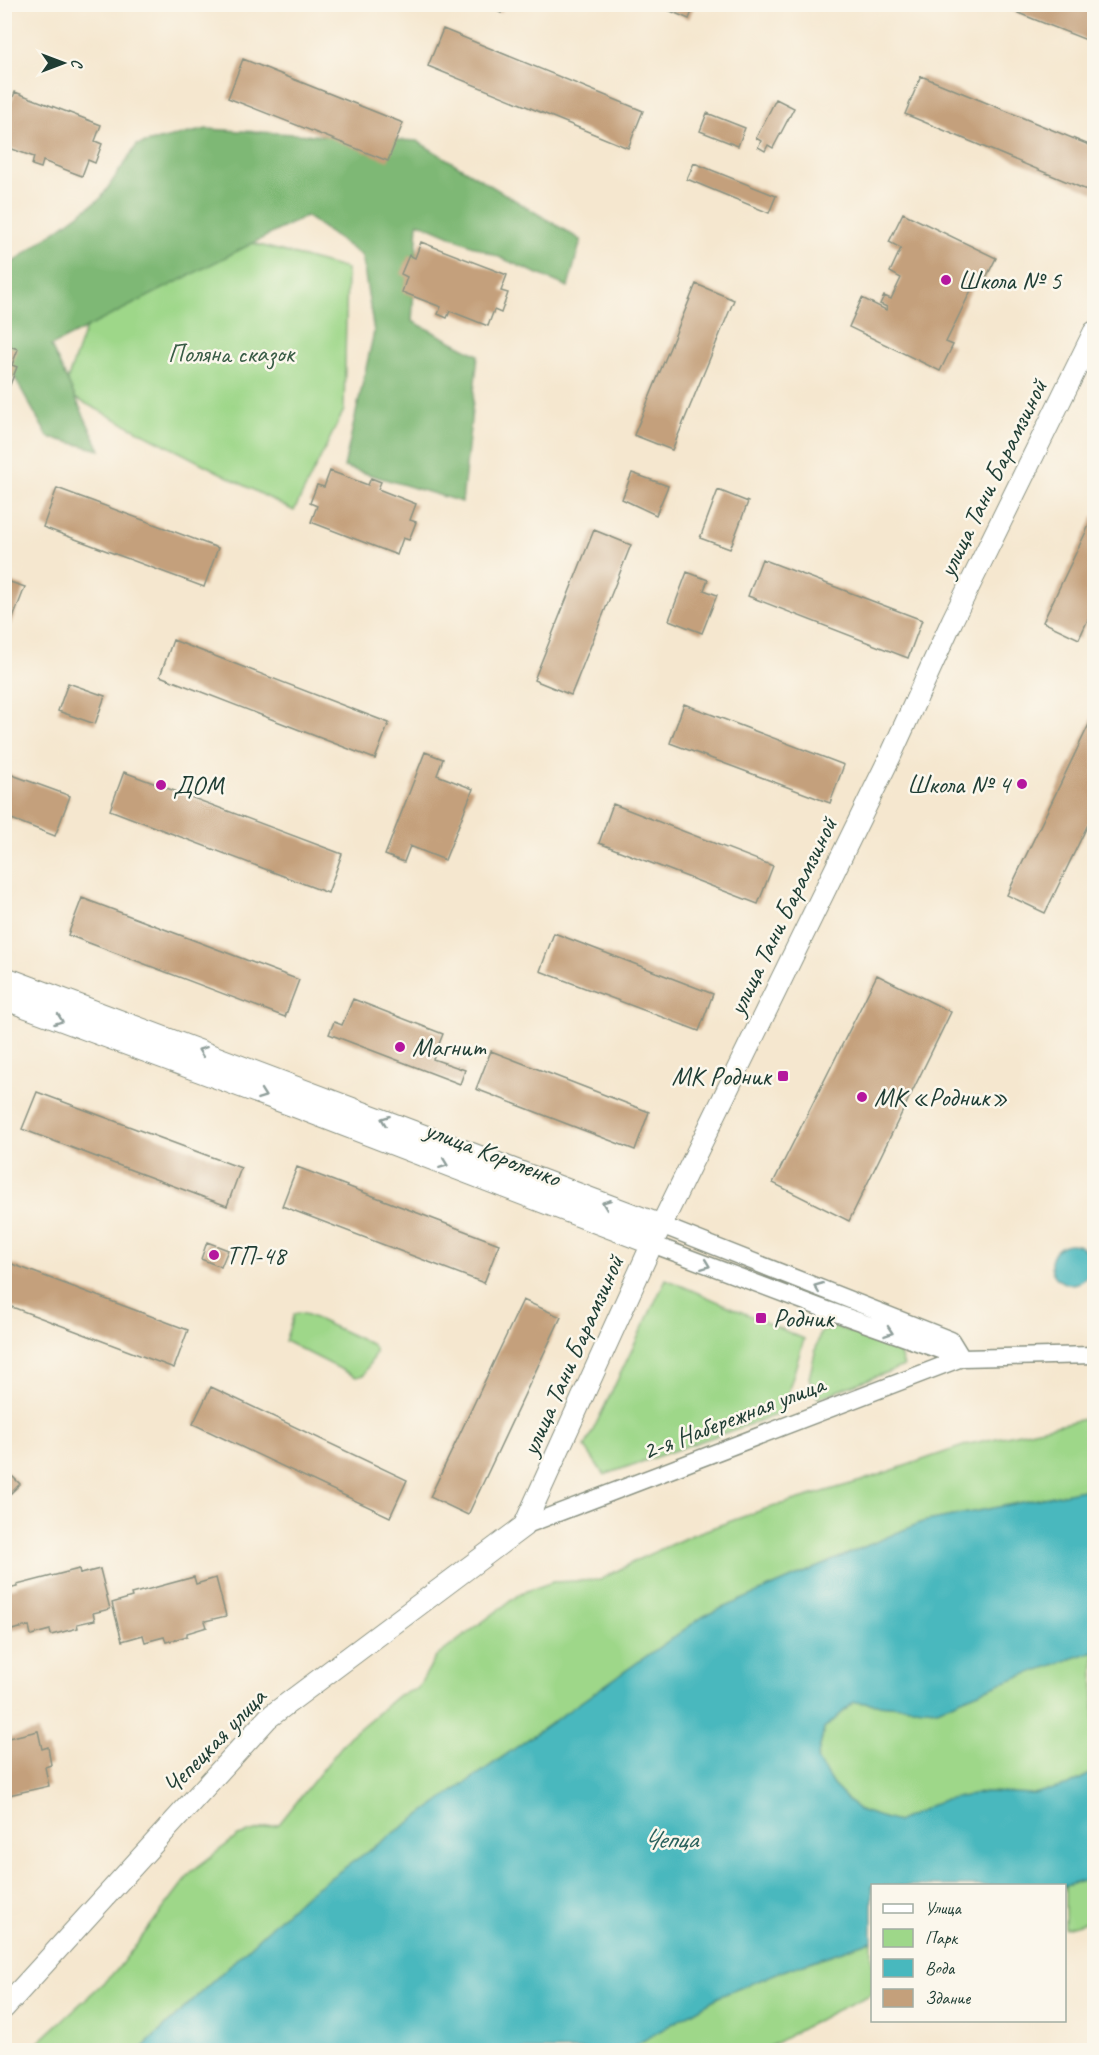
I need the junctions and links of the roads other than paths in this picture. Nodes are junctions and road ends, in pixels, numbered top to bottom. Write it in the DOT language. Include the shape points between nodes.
graph roads {
  1 [pos="1095,332"];
  2 [pos="4,977"];
  3 [pos="4,999"];
  4 [pos="661,1225"];
  5 [pos="652,1244"];
  6 [pos="951,1340"];
  7 [pos="1095,1355"];
  8 [pos="998,1356"];
  9 [pos="962,1358"];
  10 [pos="524,1526"];
  11 [pos="4,2008"];
  1 -- 4 [label="street, улица Тани Барамзиной"];
  4 -- 2 [label="street, улица Короленко, one-way"];
  3 -- 5 [label="street, улица Короленко, one-way"];
  4 -- 5 [label="street, улица Тани Барамзиной"];
  6 -- 4 [label="street, улица Короленко, one-way"];
  5 -- 9 [label="street, улица Короленко, one-way"];
  5 -- 10 [label="street, улица Тани Барамзиной"];
  6 -- 8 [label="street, улица Короленко"];
  6 -- 9 [label="street"];
  7 -- 8 [label="street"];
  8 -- 9 [label="street"];
  9 -- 10 [label="street, 2-я Набережная улица"];
  10 -- 11 [label="street, Чепецкая улица" via="268,1718"];
}
